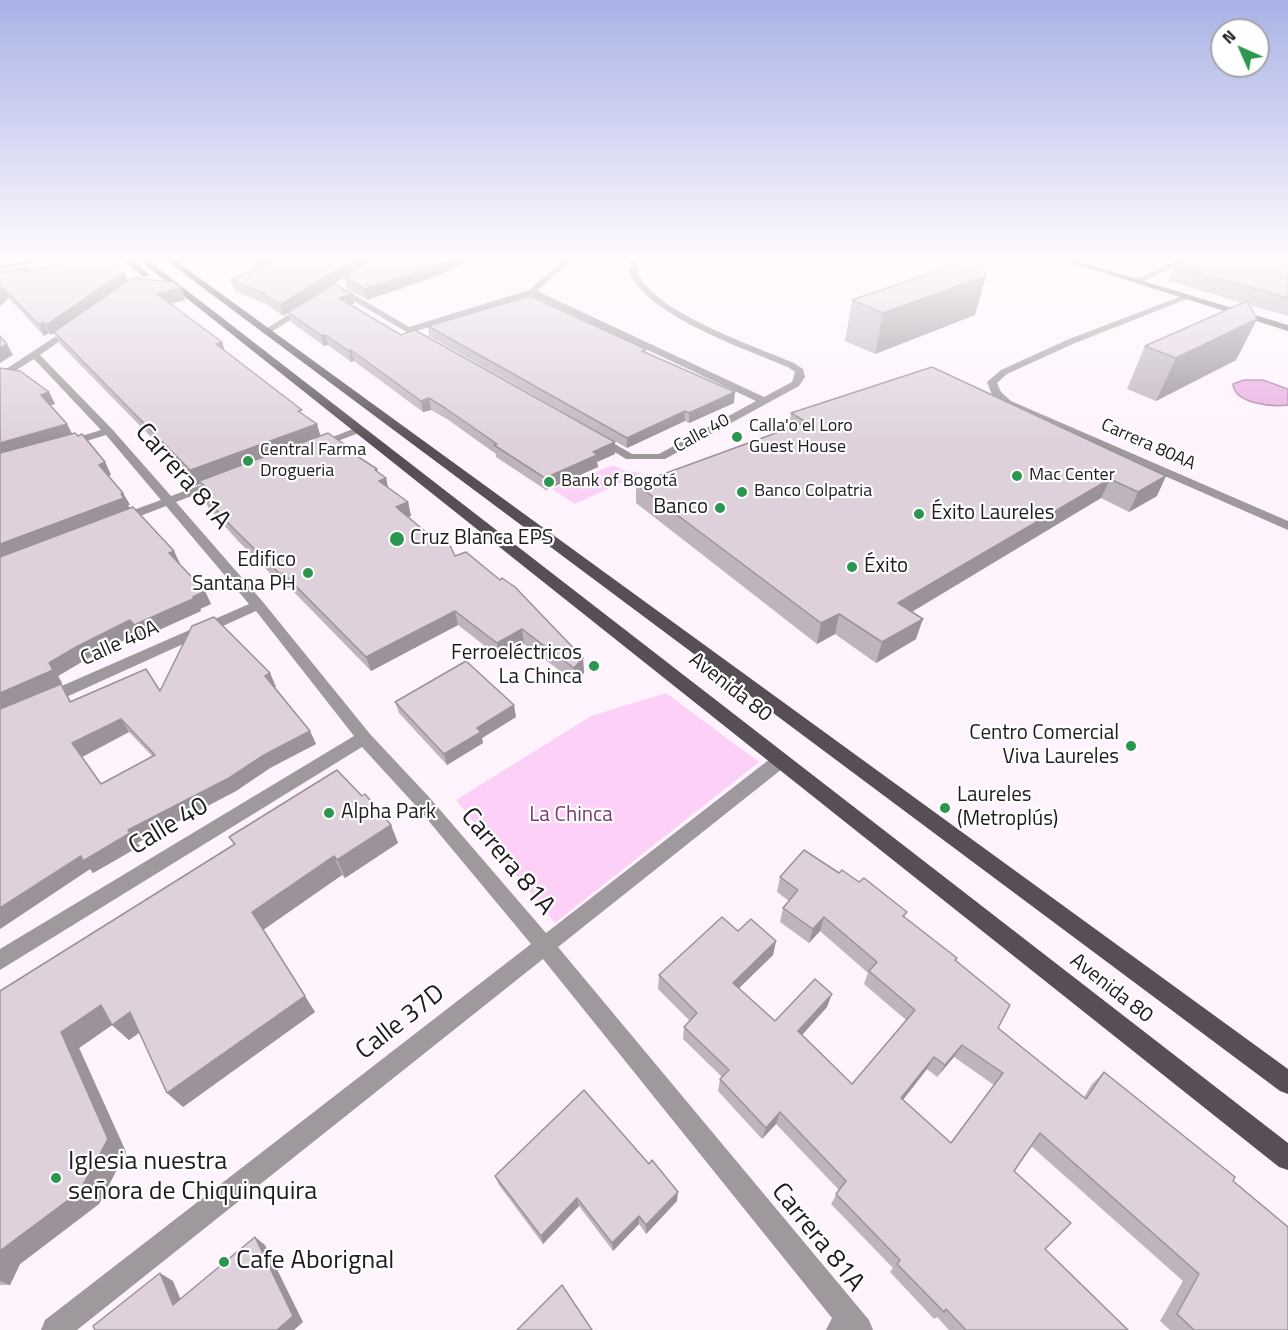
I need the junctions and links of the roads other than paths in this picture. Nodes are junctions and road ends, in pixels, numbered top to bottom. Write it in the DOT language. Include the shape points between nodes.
graph roads {
  1 [pos="221,320"];
  2 [pos="250,320"];
  3 [pos="285,320"];
  4 [pos="392,320"];
  5 [pos="441,320"];
  6 [pos="592,320"];
  7 [pos="689,320"];
  8 [pos="1127,320"];
  9 [pos="1262,320"];
  10 [pos="83,322"];
  11 [pos="1288,328"];
  12 [pos="409,330"];
  13 [pos="265,332"];
  14 [pos="439,348"];
  15 [pos="35,355"];
  16 [pos="0,377"];
  17 [pos="763,400"];
  18 [pos="360,429"];
  19 [pos="108,431"];
  20 [pos="590,434"];
  21 [pos="54,447"];
  22 [pos="309,448"];
  23 [pos="233,477"];
  24 [pos="169,501"];
  25 [pos="105,526"];
  26 [pos="1288,526"];
  27 [pos="258,605"];
  28 [pos="32,706"];
  29 [pos="364,738"];
  30 [pos="781,760"];
  31 [pos="545,946"];
  32 [pos="0,960"];
  33 [pos="1288,1083"];
  34 [pos="1288,1158"];
  35 [pos="850,1326"];
  36 [pos="55,1330"];
  1 -- 18 [label="main road, Avenida 80"];
  2 -- 13 [label="main road, Avenida 80"];
  3 -- 13 [label="street"];
  4 -- 12 [label="street"];
  5 -- 12 [label="street"];
  6 -- 17 [label="street"];
  7 -- 17 [label="street, Calle 40" via="800,371 796,384"];
  8 -- 26 [label="street, Carrera 80AA" via="1004,372 992,382 996,393 1007,403"];
  9 -- 11 [label="street"];
  10 -- 15 [label="street"];
  12 -- 14 [label="street"];
  13 -- 33 [label="main road, Avenida 80"];
  15 -- 16 [label="street"];
  15 -- 19 [label="street, Carrera 81A"];
  17 -- 20 [label="street, Calle 40" via="661,457 630,457"];
  18 -- 22 [label="street"];
  18 -- 30 [label="main road, Avenida 80"];
  19 -- 21 [label="street"];
  19 -- 24 [label="street, Carrera 81A"];
  23 -- 24 [label="street"];
  24 -- 25 [label="street"];
  24 -- 27 [label="street, Carrera 81A"];
  27 -- 28 [label="street, Calle 40A"];
  27 -- 29 [label="street, Carrera 81A"];
  29 -- 31 [label="street, Carrera 81A"];
  29 -- 32 [label="street, Calle 40"];
  30 -- 31 [label="street, Calle 37D"];
  30 -- 34 [label="main road, Avenida 80"];
  31 -- 35 [label="street, Carrera 81A"];
  31 -- 36 [label="street, Calle 37D"];
}
